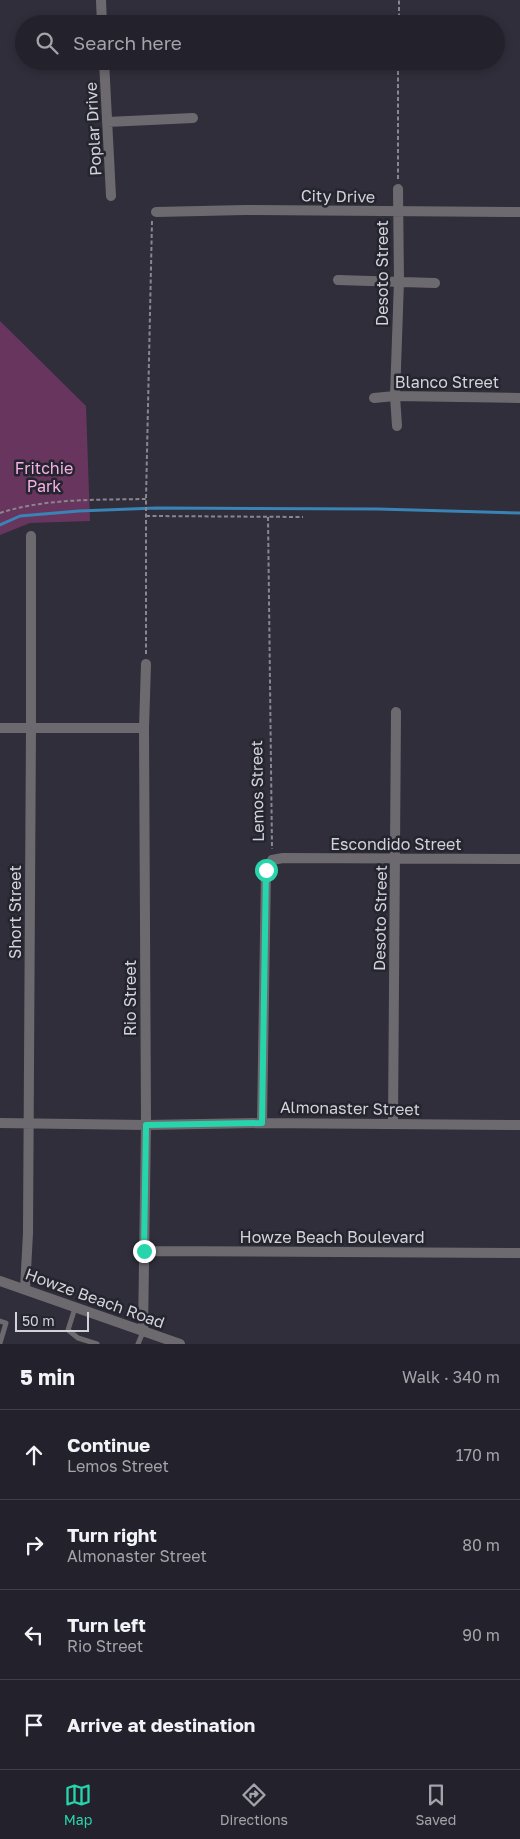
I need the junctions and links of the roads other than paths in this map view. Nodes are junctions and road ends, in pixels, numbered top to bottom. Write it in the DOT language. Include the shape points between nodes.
graph roads {
  1 [pos="101,0"];
  2 [pos="102,15"];
  3 [pos="104,70"];
  4 [pos="193,118"];
  5 [pos="107,122"];
  6 [pos="398,189"];
  7 [pos="111,196"];
  8 [pos="156,212"];
  9 [pos="398,212"];
  10 [pos="520,212"];
  11 [pos="338,280"];
  12 [pos="399,281"];
  13 [pos="435,283"];
  14 [pos="395,396"];
  15 [pos="374,398"];
  16 [pos="520,398"];
  17 [pos="397,426"];
  18 [pos="31,536"];
  19 [pos="146,664"];
  20 [pos="396,712"];
  21 [pos="0,728"];
  22 [pos="31,728"];
  23 [pos="144,728"];
  24 [pos="396,859"];
  25 [pos="520,859"];
  26 [pos="272,860"];
  27 [pos="0,1123"];
  28 [pos="262,1123"];
  29 [pos="28,1124"];
  30 [pos="393,1124"];
  31 [pos="146,1125"];
  32 [pos="520,1125"];
  33 [pos="144,1251"];
  34 [pos="520,1253"];
  35 [pos="0,1281"];
  36 [pos="26,1289"];
  37 [pos="76,1307"];
  38 [pos="0,1321"];
  39 [pos="143,1332"];
  40 [pos="0,1343"];
  41 [pos="96,1344"];
  42 [pos="138,1344"];
  43 [pos="180,1344"];
  1 -- 2 [label="street"];
  3 -- 5 [label="street, Poplar Drive"];
  4 -- 5 [label="street"];
  5 -- 7 [label="street, Poplar Drive"];
  6 -- 9 [label="street, Desoto Street"];
  8 -- 9 [label="street, City Drive"];
  9 -- 10 [label="street, City Drive"];
  9 -- 12 [label="street, Desoto Street"];
  11 -- 12 [label="street"];
  12 -- 13 [label="street"];
  12 -- 14 [label="street, Desoto Street"];
  14 -- 15 [label="street, Blanco Street"];
  14 -- 16 [label="street, Blanco Street"];
  14 -- 17 [label="street, Desoto Street"];
  18 -- 22 [label="street, Short Street"];
  19 -- 23 [label="street, Rio Street"];
  20 -- 24 [label="street, Desoto Street"];
  21 -- 22 [label="street"];
  22 -- 23 [label="street"];
  22 -- 29 [label="street, Short Street"];
  23 -- 31 [label="street, Rio Street"];
  24 -- 25 [label="street, Escondido Street"];
  24 -- 26 [label="street, Escondido Street"];
  24 -- 30 [label="street, Desoto Street"];
  26 -- 28 [label="street, Lemos Street" via="266,870"];
  27 -- 29 [label="street, Almonaster Street"];
  28 -- 30 [label="street, Almonaster Street"];
  28 -- 31 [label="street, Almonaster Street"];
  29 -- 31 [label="street, Almonaster Street"];
  29 -- 36 [label="street, Short Street"];
  30 -- 32 [label="street, Almonaster Street"];
  31 -- 33 [label="street, Rio Street"];
  33 -- 34 [label="street, Howze Beach Boulevard"];
  33 -- 39 [label="street, Rio Street"];
  35 -- 36 [label="street, Howze Beach Road"];
  36 -- 37 [label="street, Howze Beach Road"];
  37 -- 39 [label="street, Howze Beach Road"];
  37 -- 41 [label="lane" via="68,1330 78,1338"];
  38 -- 40 [label="lane" via="6,1323"];
  39 -- 42 [label="lane"];
  39 -- 43 [label="street, Howze Beach Road"];
}
